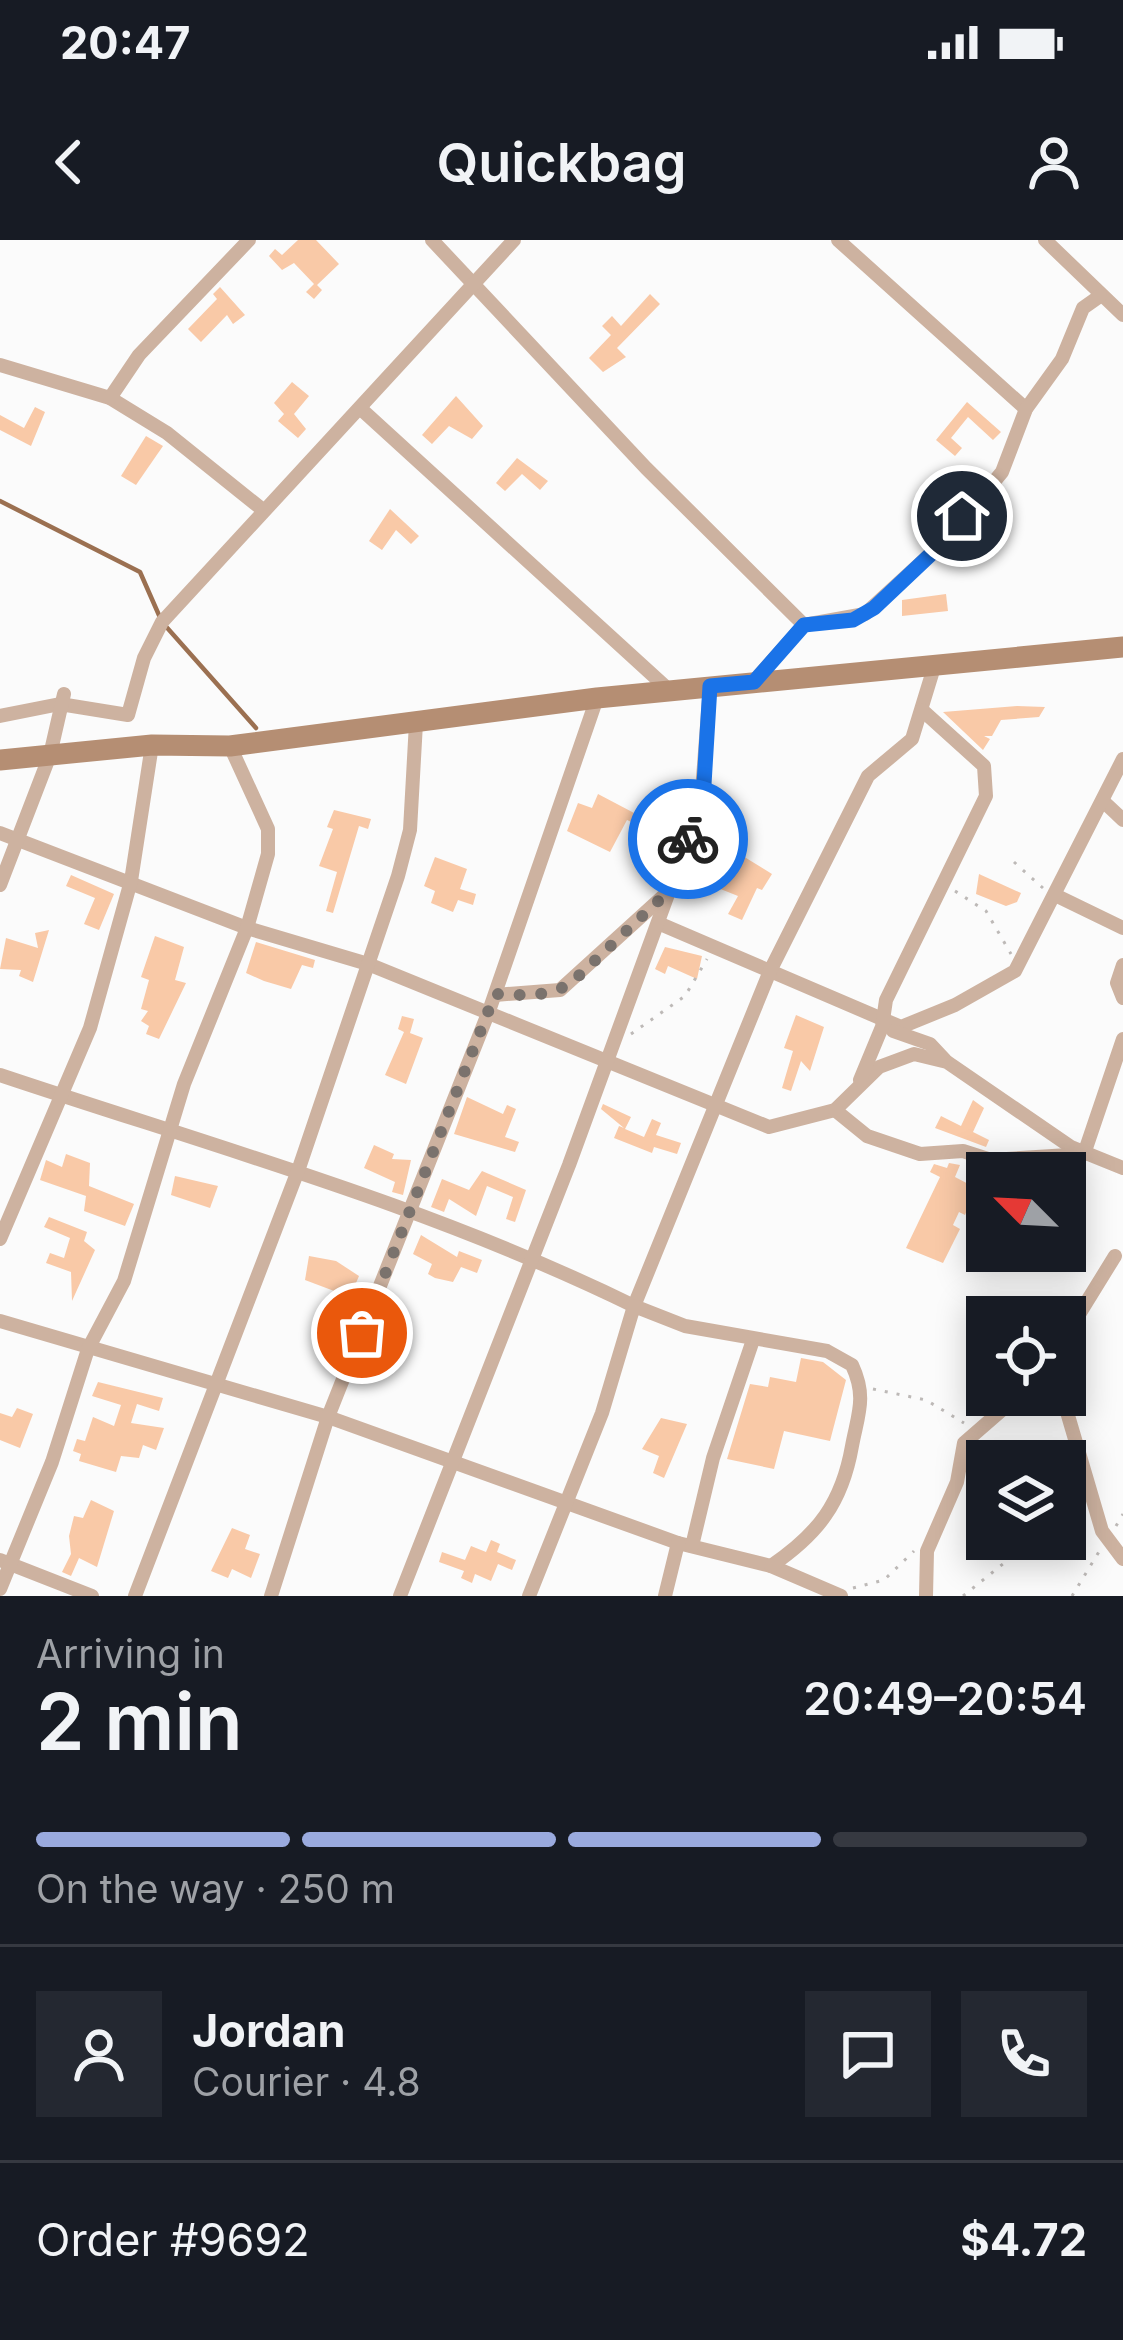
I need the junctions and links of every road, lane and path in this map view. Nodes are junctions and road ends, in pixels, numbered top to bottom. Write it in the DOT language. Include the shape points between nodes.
graph roads {
  1 [pos="249,240"];
  2 [pos="432,240"];
  3 [pos="514,240"];
  4 [pos="838,240"];
  5 [pos="1045,240"];
  6 [pos="472,285"];
  7 [pos="1100,296"];
  8 [pos="1123,315"];
  9 [pos="0,364"];
  10 [pos="110,398"];
  11 [pos="1026,409"];
  12 [pos="361,410"];
  13 [pos="263,510"];
  14 [pos="804,625"];
  15 [pos="1123,647"];
  16 [pos="935,664"];
  17 [pos="754,682"];
  18 [pos="710,686"];
  19 [pos="669,690"];
  20 [pos="597,698"];
  21 [pos="62,699"];
  22 [pos="922,710"];
  23 [pos="0,716"];
  24 [pos="416,723"];
  25 [pos="152,745"];
  26 [pos="230,746"];
  27 [pos="50,755"];
  28 [pos="1123,759"];
  29 [pos="0,760"];
  30 [pos="1105,802"];
  31 [pos="1123,820"];
  32 [pos="0,832"];
  33 [pos="17,838"];
  34 [pos="1013,862"];
  35 [pos="131,881"];
  36 [pos="945,881"];
  37 [pos="0,885"];
  38 [pos="669,891"];
  39 [pos="1055,895"];
  40 [pos="658,923"];
  41 [pos="247,928"];
  42 [pos="1123,928"];
  43 [pos="714,947"];
  44 [pos="368,964"];
  45 [pos="1123,965"];
  46 [pos="770,971"];
  47 [pos="1015,971"];
  48 [pos="495,994"];
  49 [pos="1123,998"];
  50 [pos="489,1011"];
  51 [pos="882,1025"];
  52 [pos="1123,1039"];
  53 [pos="606,1054"];
  54 [pos="947,1062"];
  55 [pos="0,1075"];
  56 [pos="859,1084"];
  57 [pos="59,1094"];
  58 [pos="713,1107"];
  59 [pos="835,1110"];
  60 [pos="169,1130"];
  61 [pos="967,1152"];
  62 [pos="1081,1152"];
  63 [pos="1085,1152"];
  64 [pos="1086,1155"];
  65 [pos="298,1168"];
  66 [pos="1123,1168"];
  67 [pos="412,1208"];
  68 [pos="0,1239"];
  69 [pos="529,1255"];
  70 [pos="1115,1256"];
  71 [pos="1086,1302"];
  72 [pos="634,1306"];
  73 [pos="0,1321"];
  74 [pos="753,1340"];
  75 [pos="88,1349"];
  76 [pos="212,1383"];
  77 [pos="860,1384"];
  78 [pos="995,1416"];
  79 [pos="1068,1416"];
  80 [pos="328,1417"];
  81 [pos="983,1426"];
  82 [pos="450,1461"];
  83 [pos="1093,1500"];
  84 [pos="564,1503"];
  85 [pos="1086,1504"];
  86 [pos="1102,1531"];
  87 [pos="934,1535"];
  88 [pos="685,1545"];
  89 [pos="1123,1559"];
  90 [pos="1008,1560"];
  91 [pos="6,1562"];
  92 [pos="771,1566"];
  93 [pos="0,1589"];
  94 [pos="812,1590"];
  95 [pos="837,1594"];
  96 [pos="92,1596"];
  97 [pos="135,1596"];
  98 [pos="272,1596"];
  99 [pos="400,1596"];
  100 [pos="529,1596"];
  101 [pos="664,1596"];
  102 [pos="926,1596"];
  103 [pos="963,1596"];
  104 [pos="1072,1596"];
  1 -- 10 [label="street" via="139,355"];
  2 -- 6 [label="street"];
  3 -- 6 [label="street"];
  4 -- 11 [label="street"];
  5 -- 7 [label="street"];
  6 -- 12 [label="street"];
  6 -- 14 [label="street"];
  7 -- 8 [label="street"];
  7 -- 11 [label="street" via="1083,308 1062,359"];
  9 -- 10 [label="street"];
  10 -- 13 [label="street"];
  11 -- 14 [label="street" via="1002,472 898,587 853,620"];
  12 -- 13 [label="street"];
  12 -- 19 [label="street"];
  13 -- 21 [label="street" via="162,622 128,715"];
  14 -- 17 [label="street"];
  15 -- 16 [label="main road"];
  16 -- 17 [label="main road"];
  16 -- 22 [label="street"];
  17 -- 18 [label="main road"];
  18 -- 19 [label="main road"];
  18 -- 38 [label="street" via="704,784"];
  19 -- 20 [label="main road"];
  20 -- 24 [label="main road"];
  20 -- 48 [label="street"];
  21 -- 23 [label="street"];
  21 -- 27 [label="street"];
  22 -- 36 [label="street" via="988,774 986,796"];
  22 -- 46 [label="street" via="912,739 868,776"];
  24 -- 26 [label="main road"];
  24 -- 44 [label="street" via="410,830"];
  25 -- 26 [label="main road"];
  25 -- 27 [label="main road"];
  25 -- 35 [label="street"];
  26 -- 41 [label="street" via="268,829"];
  27 -- 29 [label="main road"];
  27 -- 33 [label="street"];
  28 -- 30 [label="street"];
  30 -- 31 [label="street"];
  30 -- 39 [label="street"];
  32 -- 33 [label="street"];
  33 -- 35 [label="street"];
  33 -- 37 [label="street"];
  34 -- 39 [label="path"];
  35 -- 41 [label="street"];
  35 -- 57 [label="street" via="90,1028"];
  36 -- 47 [label="path" via="990,917"];
  36 -- 51 [label="street" via="886,1000"];
  38 -- 40 [label="street"];
  38 -- 48 [label="street" via="560,991"];
  39 -- 42 [label="street"];
  39 -- 47 [label="street"];
  40 -- 43 [label="street"];
  40 -- 53 [label="street"];
  41 -- 44 [label="street"];
  41 -- 60 [label="street"];
  43 -- 46 [label="street"];
  43 -- 53 [label="path" via="686,996"];
  44 -- 50 [label="street"];
  44 -- 65 [label="street"];
  45 -- 49 [label="street"];
  46 -- 51 [label="street" via="852,1003"];
  46 -- 58 [label="street"];
  47 -- 51 [label="street" via="955,1006 901,1027"];
  48 -- 50 [label="street"];
  50 -- 53 [label="street"];
  50 -- 67 [label="street"];
  51 -- 54 [label="street" via="930,1045"];
  51 -- 56 [label="street"];
  52 -- 63 [label="street"];
  53 -- 58 [label="street"];
  53 -- 69 [label="street"];
  54 -- 56 [label="street" via="895,1058"];
  54 -- 62 [label="street"];
  55 -- 57 [label="street"];
  56 -- 59 [label="street"];
  57 -- 60 [label="street"];
  57 -- 68 [label="street"];
  58 -- 59 [label="street" via="769,1127"];
  58 -- 72 [label="street"];
  59 -- 61 [label="street" via="867,1136 920,1154"];
  60 -- 65 [label="street"];
  60 -- 75 [label="street" via="124,1281"];
  64 -- 66 [label="street"];
  65 -- 67 [label="street"];
  65 -- 76 [label="street"];
  67 -- 69 [label="street"];
  67 -- 80 [label="street"];
  69 -- 72 [label="street"];
  69 -- 82 [label="street"];
  70 -- 71 [label="street"];
  72 -- 74 [label="street"];
  72 -- 84 [label="street"];
  73 -- 75 [label="street"];
  74 -- 77 [label="street" via="845,1357"];
  74 -- 88 [label="street"];
  75 -- 76 [label="street"];
  75 -- 91 [label="street"];
  76 -- 80 [label="street"];
  76 -- 97 [label="street"];
  77 -- 81 [label="path" via="926,1400 953,1419"];
  77 -- 92 [label="street" via="862,1417 843,1487 808,1541"];
  78 -- 81 [label="street"];
  79 -- 83 [label="street"];
  80 -- 82 [label="street"];
  80 -- 98 [label="street"];
  81 -- 87 [label="street" via="964,1443"];
  82 -- 84 [label="street"];
  82 -- 99 [label="street"];
  83 -- 85 [label="path"];
  83 -- 86 [label="street"];
  84 -- 88 [label="street"];
  84 -- 100 [label="street"];
  86 -- 89 [label="street"];
  86 -- 104 [label="path" via="1095,1562"];
  87 -- 95 [label="path" via="884,1580"];
  87 -- 102 [label="street"];
  88 -- 92 [label="street"];
  88 -- 101 [label="street"];
  90 -- 103 [label="path"];
  91 -- 93 [label="street"];
  91 -- 96 [label="street"];
  92 -- 94 [label="street"];
  94 -- 95 [label="street"];
}
